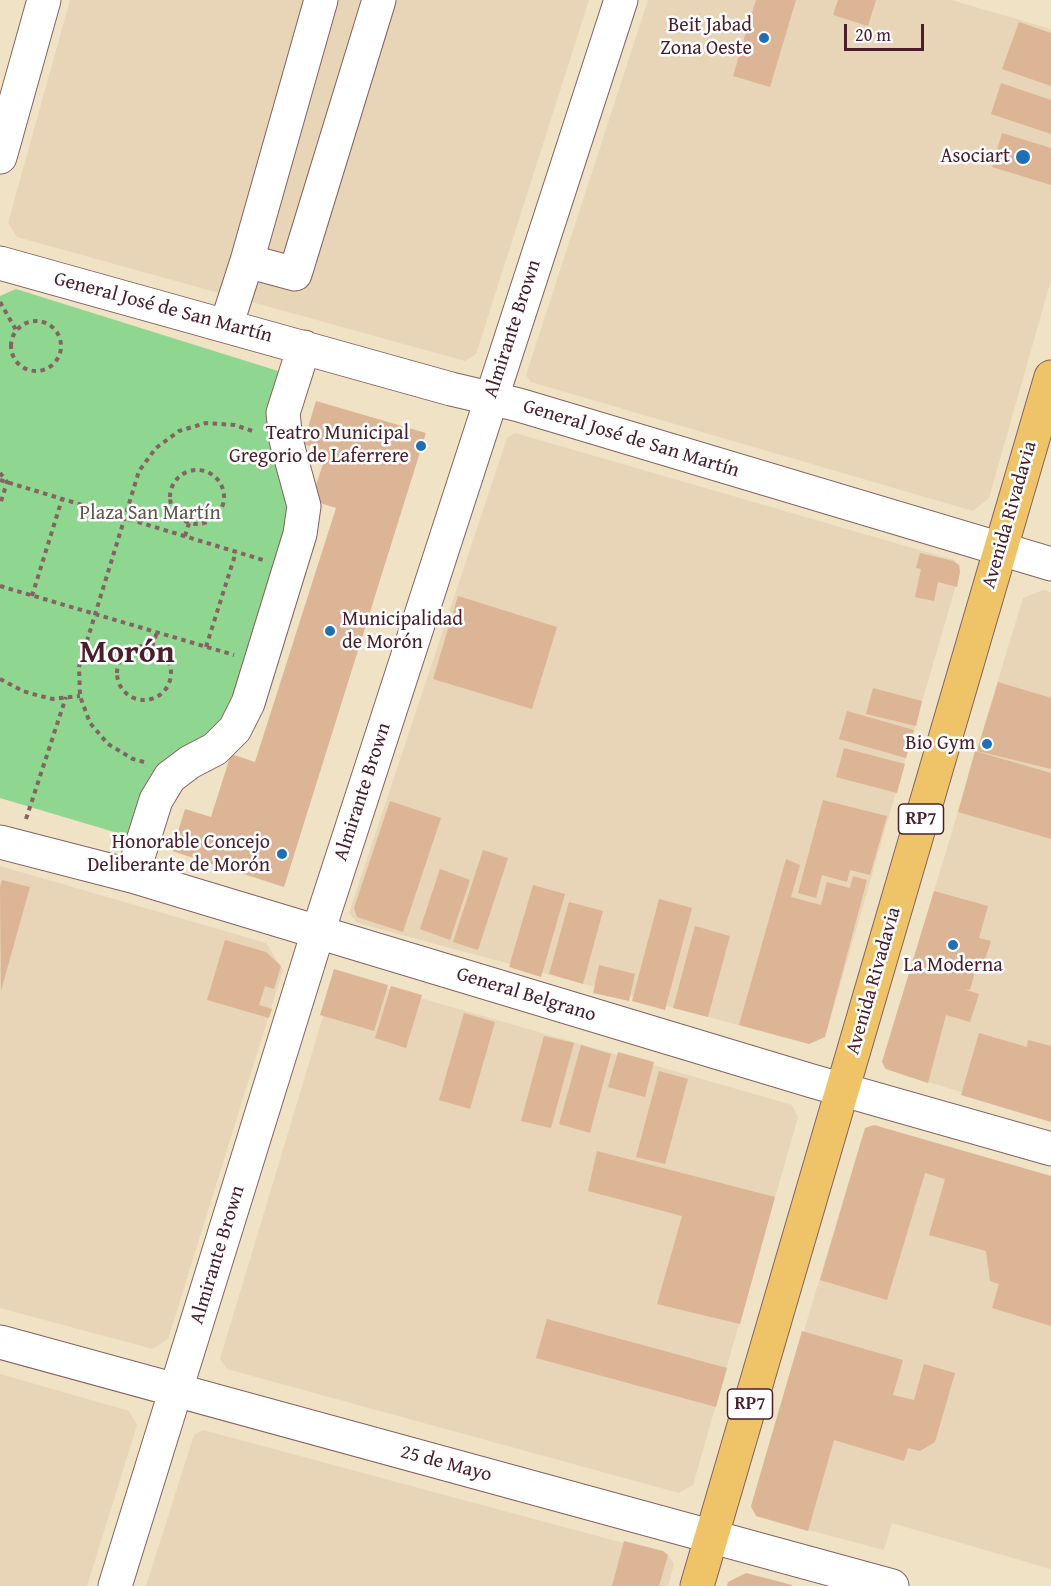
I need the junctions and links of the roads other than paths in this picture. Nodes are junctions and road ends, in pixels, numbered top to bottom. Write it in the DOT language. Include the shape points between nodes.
graph roads {
  1 [pos="44,0"];
  2 [pos="321,0"];
  3 [pos="379,0"];
  4 [pos="621,0"];
  5 [pos="0,157"];
  6 [pos="247,261"];
  7 [pos="0,263"];
  8 [pos="226,326"];
  9 [pos="304,346"];
  10 [pos="1051,377"];
  11 [pos="490,398"];
  12 [pos="1000,549"];
  13 [pos="1051,564"];
  14 [pos="9,844"];
  15 [pos="132,876"];
  16 [pos="318,932"];
  17 [pos="842,1089"];
  18 [pos="1051,1149"];
  19 [pos="0,1342"];
  20 [pos="176,1390"];
  21 [pos="711,1536"];
  22 [pos="884,1585"];
  23 [pos="115,1586"];
  24 [pos="697,1586"];
  1 -- 5 [label="street"];
  2 -- 6 [label="street"];
  3 -- 6 [label="street" via="295,274"];
  4 -- 11 [label="street, Almirante Brown"];
  6 -- 8 [label="street"];
  7 -- 8 [label="street, General José de San Martín"];
  8 -- 9 [label="street, General José de San Martín"];
  9 -- 11 [label="street, General José de San Martín"];
  9 -- 15 [label="street" via="283,413 286,440 304,506 300,534 248,703 235,729 215,749 170,777 156,800"];
  10 -- 12 [label="main road, Avenida Rivadavia / RP7"];
  11 -- 12 [label="street, General José de San Martín"];
  11 -- 16 [label="street, Almirante Brown"];
  12 -- 13 [label="street, General José de San Martín"];
  12 -- 17 [label="main road, Avenida Rivadavia / RP7"];
  14 -- 15 [label="street, General Belgrano"];
  15 -- 16 [label="street, General Belgrano"];
  16 -- 17 [label="street, General Belgrano"];
  16 -- 20 [label="street, Almirante Brown"];
  17 -- 18 [label="street, General Belgrano"];
  17 -- 21 [label="main road, Avenida Rivadavia / RP7"];
  19 -- 20 [label="street, 25 de Mayo"];
  20 -- 21 [label="street, 25 de Mayo"];
  20 -- 23 [label="street, Almirante Brown"];
  21 -- 22 [label="street, 25 de Mayo"];
  21 -- 24 [label="main road, Avenida Rivadavia / RP7"];
}
